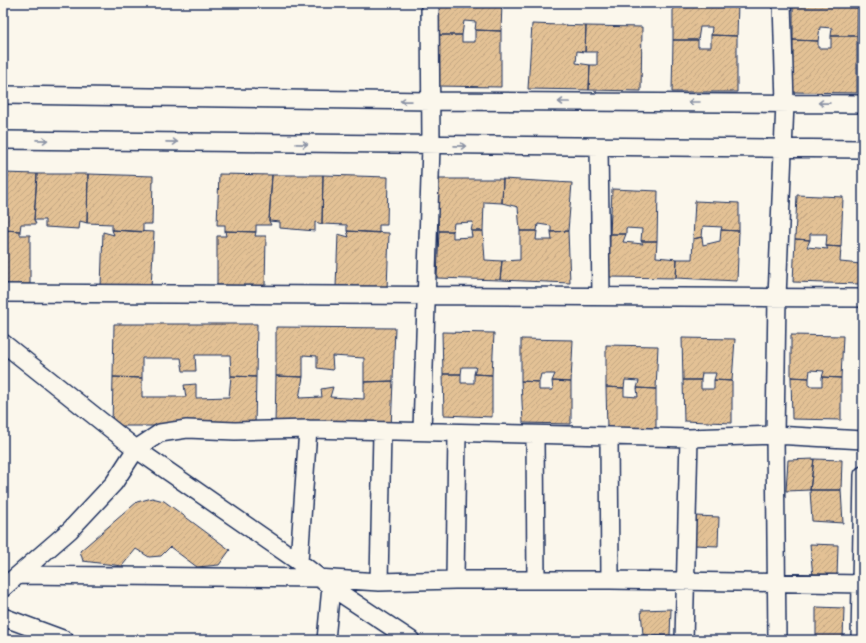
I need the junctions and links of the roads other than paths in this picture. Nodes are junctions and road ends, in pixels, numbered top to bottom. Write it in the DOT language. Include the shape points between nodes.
graph roads {
  1 [pos="430,3"];
  2 [pos="782,3"];
  3 [pos="3,95"];
  4 [pos="431,101"];
  5 [pos="785,103"];
  6 [pos="863,104"];
  7 [pos="3,140"];
  8 [pos="431,146"];
  9 [pos="599,148"];
  10 [pos="782,150"];
  11 [pos="863,150"];
  12 [pos="3,293"];
  13 [pos="426,296"];
  14 [pos="601,296"];
  15 [pos="777,297"];
  16 [pos="863,298"];
  17 [pos="3,344"];
  18 [pos="308,429"];
  19 [pos="422,431"];
  20 [pos="382,432"];
  21 [pos="457,434"];
  22 [pos="535,435"];
  23 [pos="775,435"];
  24 [pos="609,436"];
  25 [pos="689,438"];
  26 [pos="863,440"];
  27 [pos="136,449"];
  28 [pos="863,475"];
  29 [pos="300,562"];
  30 [pos="19,574"];
  31 [pos="455,580"];
  32 [pos="536,580"];
  33 [pos="610,580"];
  34 [pos="324,582"];
  35 [pos="379,582"];
  36 [pos="685,582"];
  37 [pos="777,582"];
  38 [pos="862,584"];
  39 [pos="3,588"];
  40 [pos="3,616"];
  41 [pos="65,640"];
  42 [pos="326,640"];
  43 [pos="411,640"];
  44 [pos="684,640"];
  45 [pos="778,640"];
  46 [pos="860,640"];
  1 -- 4 [label="street"];
  2 -- 5 [label="street"];
  4 -- 3 [label="street, one-way"];
  5 -- 4 [label="street, one-way"];
  4 -- 8 [label="street"];
  6 -- 5 [label="street, one-way"];
  5 -- 10 [label="street"];
  7 -- 8 [label="street, one-way"];
  8 -- 9 [label="street, one-way"];
  8 -- 13 [label="street"];
  9 -- 10 [label="street"];
  9 -- 14 [label="street"];
  10 -- 11 [label="street"];
  10 -- 15 [label="street"];
  12 -- 13 [label="street"];
  13 -- 14 [label="street"];
  13 -- 19 [label="street"];
  14 -- 15 [label="street"];
  15 -- 16 [label="street"];
  15 -- 23 [label="street"];
  17 -- 27 [label="street"];
  18 -- 20 [label="street"];
  18 -- 27 [label="street" via="187,429 160,433"];
  18 -- 29 [label="street"];
  19 -- 20 [label="street"];
  19 -- 21 [label="street"];
  20 -- 35 [label="street"];
  21 -- 22 [label="street"];
  21 -- 31 [label="street"];
  22 -- 24 [label="street"];
  22 -- 32 [label="street"];
  23 -- 25 [label="street"];
  23 -- 26 [label="street"];
  23 -- 37 [label="street"];
  24 -- 25 [label="street"];
  24 -- 33 [label="street"];
  25 -- 36 [label="street"];
  27 -- 29 [label="street"];
  27 -- 30 [label="street" via="114,483 70,530"];
  28 -- 38 [label="street"];
  29 -- 34 [label="street"];
  30 -- 34 [label="street"];
  30 -- 39 [label="street"];
  31 -- 32 [label="street"];
  31 -- 35 [label="street"];
  32 -- 33 [label="street"];
  33 -- 36 [label="street"];
  34 -- 35 [label="street"];
  34 -- 42 [label="street"];
  34 -- 43 [label="street"];
  36 -- 37 [label="street"];
  36 -- 44 [label="street"];
  37 -- 38 [label="street"];
  37 -- 45 [label="street"];
  38 -- 46 [label="street"];
  40 -- 41 [label="street"];
}
